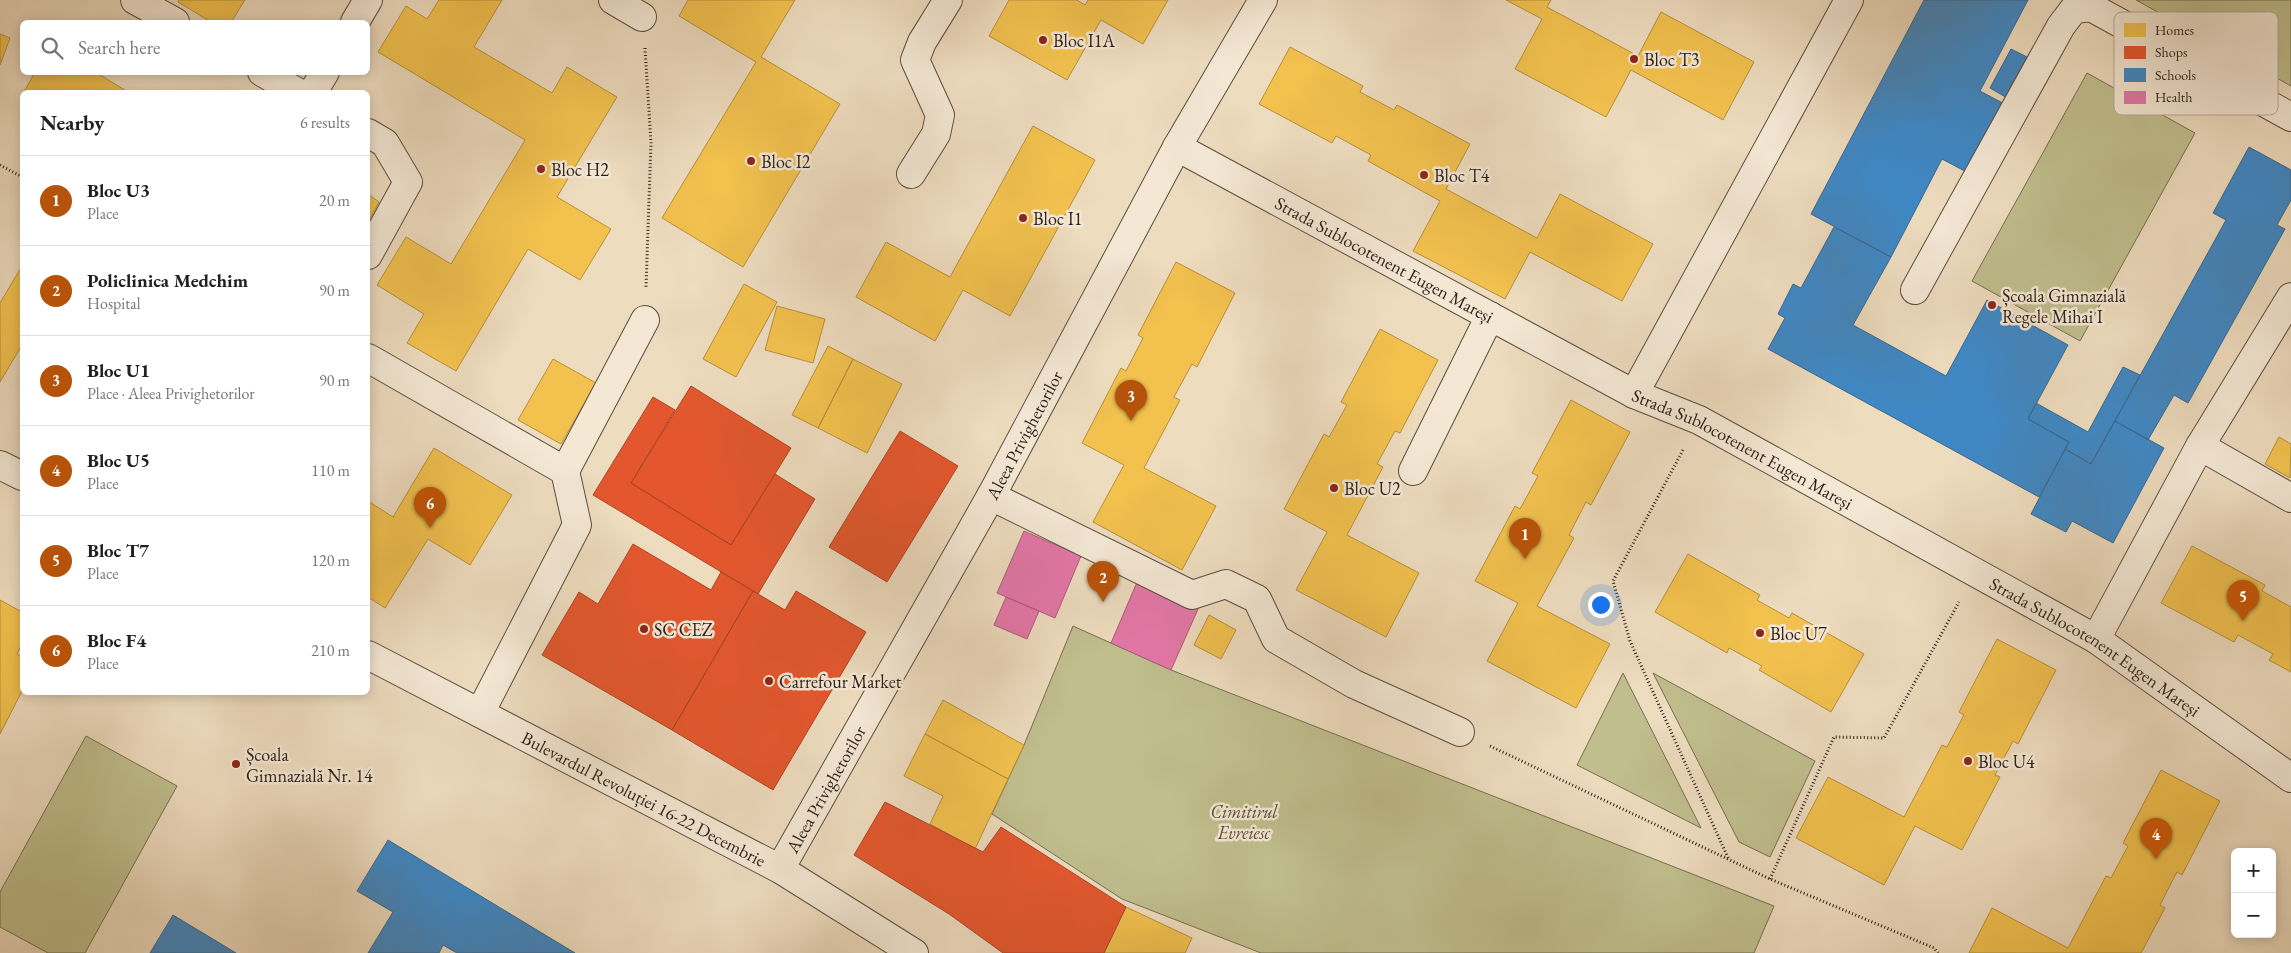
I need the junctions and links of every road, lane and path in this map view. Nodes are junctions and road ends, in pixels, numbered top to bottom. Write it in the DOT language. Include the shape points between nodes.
graph roads {
  1 [pos="135,0"];
  2 [pos="368,0"];
  3 [pos="613,0"];
  4 [pos="948,0"];
  5 [pos="1263,0"];
  6 [pos="1849,0"];
  7 [pos="642,17"];
  8 [pos="170,20"];
  9 [pos="356,20"];
  10 [pos="2114,20"];
  11 [pos="267,75"];
  12 [pos="323,75"];
  13 [pos="294,90"];
  14 [pos="314,90"];
  15 [pos="2278,110"];
  16 [pos="2291,117"];
  17 [pos="370,134"];
  18 [pos="1176,148"];
  19 [pos="0,165"];
  20 [pos="911,174"];
  21 [pos="20,176"];
  22 [pos="370,251"];
  23 [pos="1915,290"];
  24 [pos="2291,298"];
  25 [pos="1490,316"];
  26 [pos="645,320"];
  27 [pos="370,359"];
  28 [pos="1634,394"];
  29 [pos="1699,420"];
  30 [pos="2200,446"];
  31 [pos="0,465"];
  32 [pos="565,471"];
  33 [pos="1413,471"];
  34 [pos="20,475"];
  35 [pos="991,496"];
  36 [pos="2291,498"];
  37 [pos="1975,573"];
  38 [pos="2096,639"];
  39 [pos="370,656"];
  40 [pos="480,713"];
  41 [pos="1460,732"];
  42 [pos="2291,778"];
  43 [pos="1730,860"];
  44 [pos="780,869"];
  45 [pos="1770,879"];
  46 [pos="914,953"];
  47 [pos="1938,953"];
  1 -- 8 [label="street"];
  2 -- 9 [label="street"];
  3 -- 7 [label="street"];
  4 -- 20 [label="street" via="922,42 915,60 940,115 936,134"];
  5 -- 18 [label="street, Aleea Privighetorilor"];
  6 -- 28 [label="street"];
  7 -- 26 [label="path" via="652,143"];
  10 -- 23 [label="street" via="2091,7 2074,9 2061,26"];
  11 -- 13 [label="street"];
  12 -- 14 [label="street"];
  15 -- 16 [label="street"];
  17 -- 22 [label="street" via="385,143 408,182"];
  18 -- 25 [label="street, Strada Sublocotenent Eugen Mareși"];
  18 -- 35 [label="street, Aleea Privighetorilor"];
  19 -- 21 [label="path"];
  24 -- 30 [label="street"];
  25 -- 28 [label="street, Strada Sublocotenent Eugen Mareși"];
  25 -- 33 [label="street"];
  26 -- 32 [label="street"];
  27 -- 32 [label="street"];
  28 -- 29 [label="street, Strada Sublocotenent Eugen Mareși"];
  29 -- 37 [label="street, Strada Sublocotenent Eugen Mareși"];
  29 -- 43 [label="path" via="1613,581 1630,641"];
  30 -- 36 [label="street"];
  30 -- 38 [label="street"];
  31 -- 34 [label="street"];
  32 -- 40 [label="street" via="577,525"];
  35 -- 41 [label="street" via="1192,595 1226,584 1257,598 1276,639 1354,684"];
  35 -- 44 [label="street, Aleea Privighetorilor"];
  37 -- 38 [label="street, Strada Sublocotenent Eugen Mareși"];
  37 -- 45 [label="path" via="1884,738 1834,737"];
  38 -- 42 [label="street, Strada Sublocotenent Eugen Mareși"];
  39 -- 40 [label="street, Bulevardul Revoluției 16-22 Decembrie"];
  40 -- 44 [label="street, Bulevardul Revoluției 16-22 Decembrie"];
  41 -- 43 [label="path"];
  43 -- 45 [label="path"];
  44 -- 46 [label="street, Bulevardul Revoluției 16-22 Decembrie"];
  45 -- 47 [label="path" via="1934,948"];
}
